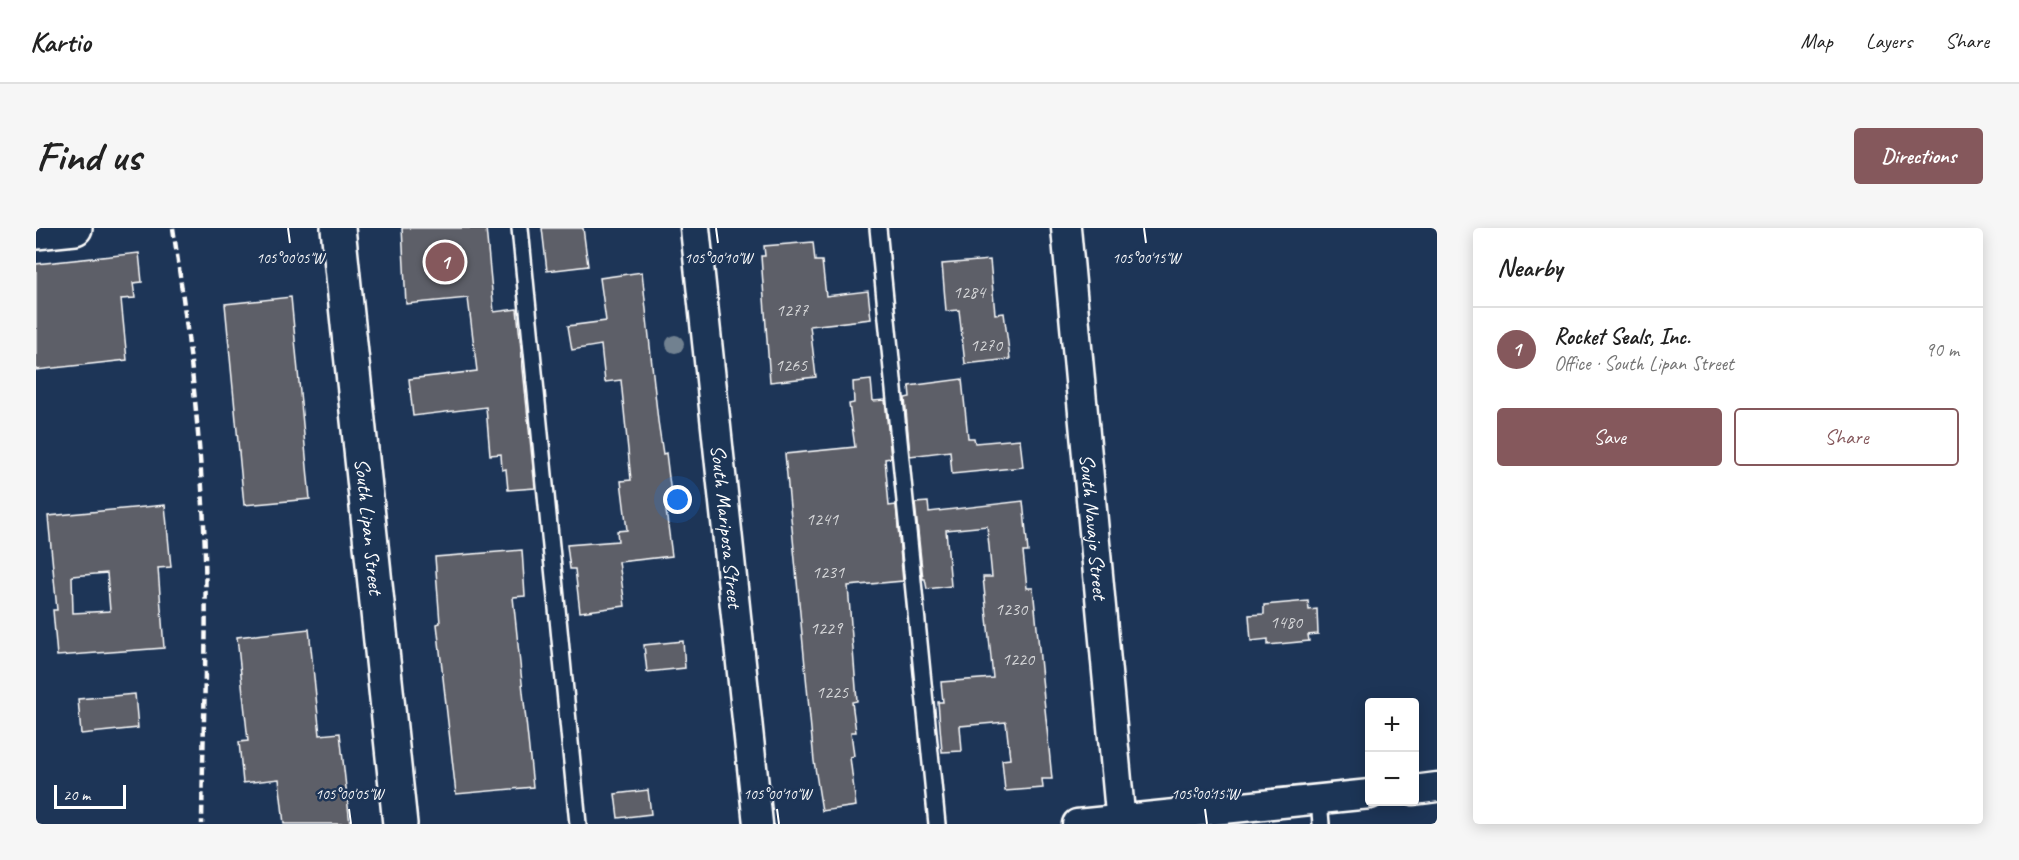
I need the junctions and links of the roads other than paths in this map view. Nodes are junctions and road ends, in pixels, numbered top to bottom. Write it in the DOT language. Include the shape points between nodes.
graph roads {
  1 [pos="75,228"];
  2 [pos="338,228"];
  3 [pos="520,228"];
  4 [pos="695,228"];
  5 [pos="878,228"];
  6 [pos="1066,228"];
  7 [pos="36,232"];
  8 [pos="1437,787"];
  9 [pos="1419,789"];
  10 [pos="1365,796"];
  11 [pos="1320,812"];
  12 [pos="1121,822"];
  13 [pos="400,824"];
  14 [pos="578,824"];
  15 [pos="758,824"];
  16 [pos="937,824"];
  17 [pos="1077,824"];
  1 -- 7 [label="street"];
  2 -- 13 [label="street, South Lipan Street"];
  3 -- 14 [label="lane"];
  4 -- 15 [label="street, South Mariposa Street"];
  5 -- 16 [label="lane"];
  6 -- 12 [label="street, South Navajo Street"];
  8 -- 9 [label="street"];
  10 -- 11 [label="street"];
  11 -- 12 [label="street"];
  12 -- 17 [label="street"];
}
